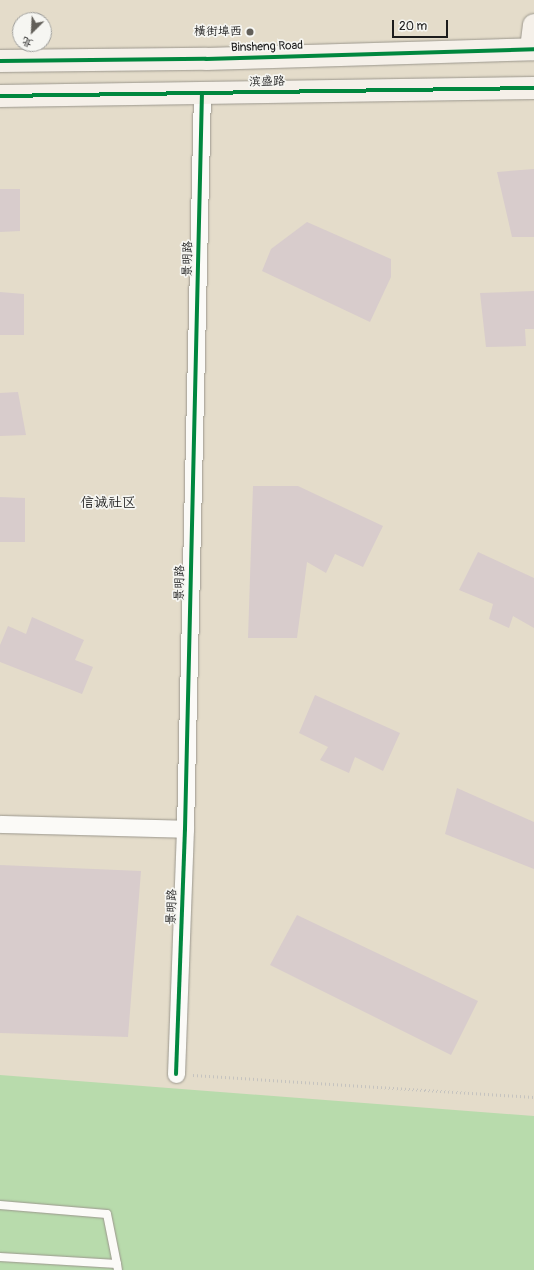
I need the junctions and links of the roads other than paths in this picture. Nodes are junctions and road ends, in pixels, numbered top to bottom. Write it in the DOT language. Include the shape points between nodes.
graph roads {
  1 [pos="534,25"];
  2 [pos="532,49"];
  3 [pos="0,61"];
  4 [pos="534,88"];
  5 [pos="202,93"];
  6 [pos="0,96"];
  7 [pos="0,824"];
  8 [pos="184,829"];
  9 [pos="176,1074"];
  10 [pos="0,1205"];
  11 [pos="0,1257"];
  12 [pos="118,1267"];
  1 -- 2 [label="main road"];
  2 -- 3 [label="main road, Binsheng Road" via="206,59"];
  4 -- 5 [label="main road, 滨盛路"];
  5 -- 6 [label="main road, 滨盛路"];
  5 -- 8 [label="street, 景明路"];
  7 -- 8 [label="street"];
  8 -- 9 [label="street, 景明路"];
  10 -- 12 [label="lane" via="107,1214"];
  11 -- 12 [label="lane"];
}
